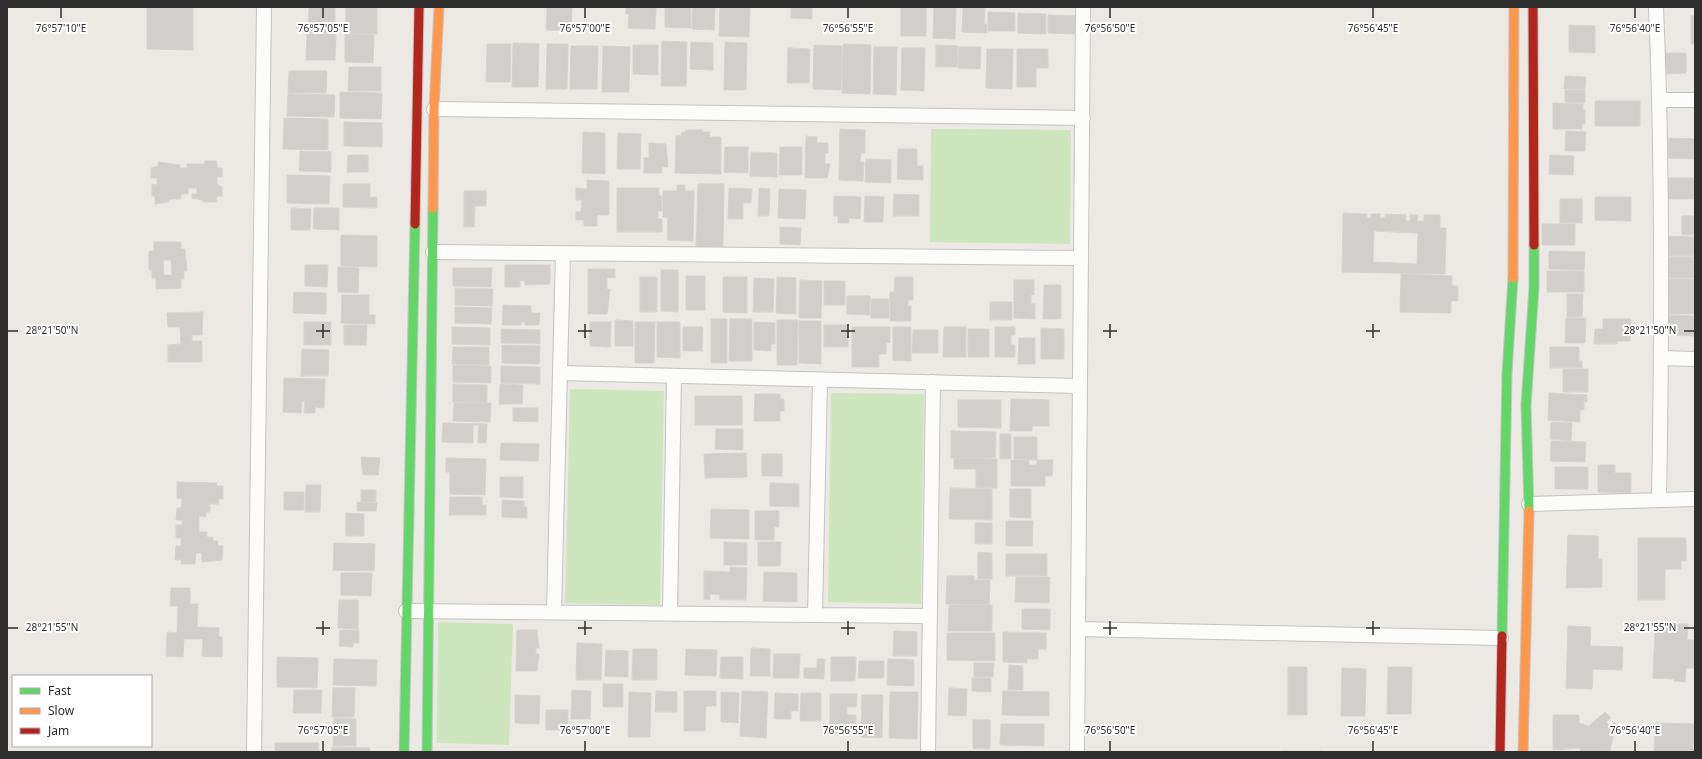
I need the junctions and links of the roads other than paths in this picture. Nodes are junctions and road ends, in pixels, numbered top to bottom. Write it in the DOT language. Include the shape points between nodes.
graph roads {
  1 [pos="264,7"];
  2 [pos="419,7"];
  3 [pos="439,7"];
  4 [pos="1083,7"];
  5 [pos="1514,7"];
  6 [pos="1533,7"];
  7 [pos="1656,7"];
  8 [pos="1660,100"];
  9 [pos="1695,100"];
  10 [pos="434,109"];
  11 [pos="1083,118"];
  12 [pos="433,252"];
  13 [pos="563,253"];
  14 [pos="1082,258"];
  15 [pos="1661,358"];
  16 [pos="1695,359"];
  17 [pos="560,374"];
  18 [pos="674,376"];
  19 [pos="820,380"];
  20 [pos="933,382"];
  21 [pos="1080,386"];
  22 [pos="1659,499"];
  23 [pos="1695,499"];
  24 [pos="1529,504"];
  25 [pos="406,611"];
  26 [pos="429,611"];
  27 [pos="554,612"];
  28 [pos="670,613"];
  29 [pos="815,615"];
  30 [pos="930,616"];
  31 [pos="1078,629"];
  32 [pos="1502,638"];
  33 [pos="254,752"];
  34 [pos="404,752"];
  35 [pos="427,752"];
  36 [pos="928,752"];
  37 [pos="1077,752"];
  38 [pos="1500,752"];
  39 [pos="1523,752"];
  1 -- 33 [label="street"];
  2 -- 25 [label="street"];
  3 -- 10 [label="street"];
  4 -- 11 [label="street"];
  5 -- 32 [label="street" via="1513,288 1507,373"];
  6 -- 24 [label="street" via="1534,288 1526,405"];
  7 -- 8 [label="street"];
  8 -- 9 [label="street"];
  8 -- 15 [label="street"];
  10 -- 11 [label="street"];
  10 -- 12 [label="street"];
  11 -- 14 [label="street"];
  12 -- 13 [label="street"];
  12 -- 26 [label="street"];
  13 -- 14 [label="street"];
  13 -- 17 [label="street"];
  14 -- 21 [label="street"];
  15 -- 16 [label="street"];
  15 -- 22 [label="street"];
  17 -- 18 [label="street"];
  17 -- 27 [label="street"];
  18 -- 19 [label="street"];
  18 -- 28 [label="street"];
  19 -- 20 [label="street"];
  19 -- 29 [label="street"];
  20 -- 21 [label="street"];
  20 -- 30 [label="street"];
  21 -- 31 [label="street"];
  22 -- 23 [label="street"];
  22 -- 24 [label="street"];
  24 -- 39 [label="street"];
  25 -- 26 [label="street"];
  25 -- 34 [label="street"];
  26 -- 27 [label="street"];
  26 -- 35 [label="street"];
  27 -- 28 [label="street"];
  28 -- 29 [label="street"];
  29 -- 30 [label="street"];
  30 -- 36 [label="street"];
  31 -- 32 [label="street"];
  31 -- 37 [label="street"];
  32 -- 38 [label="street"];
}
